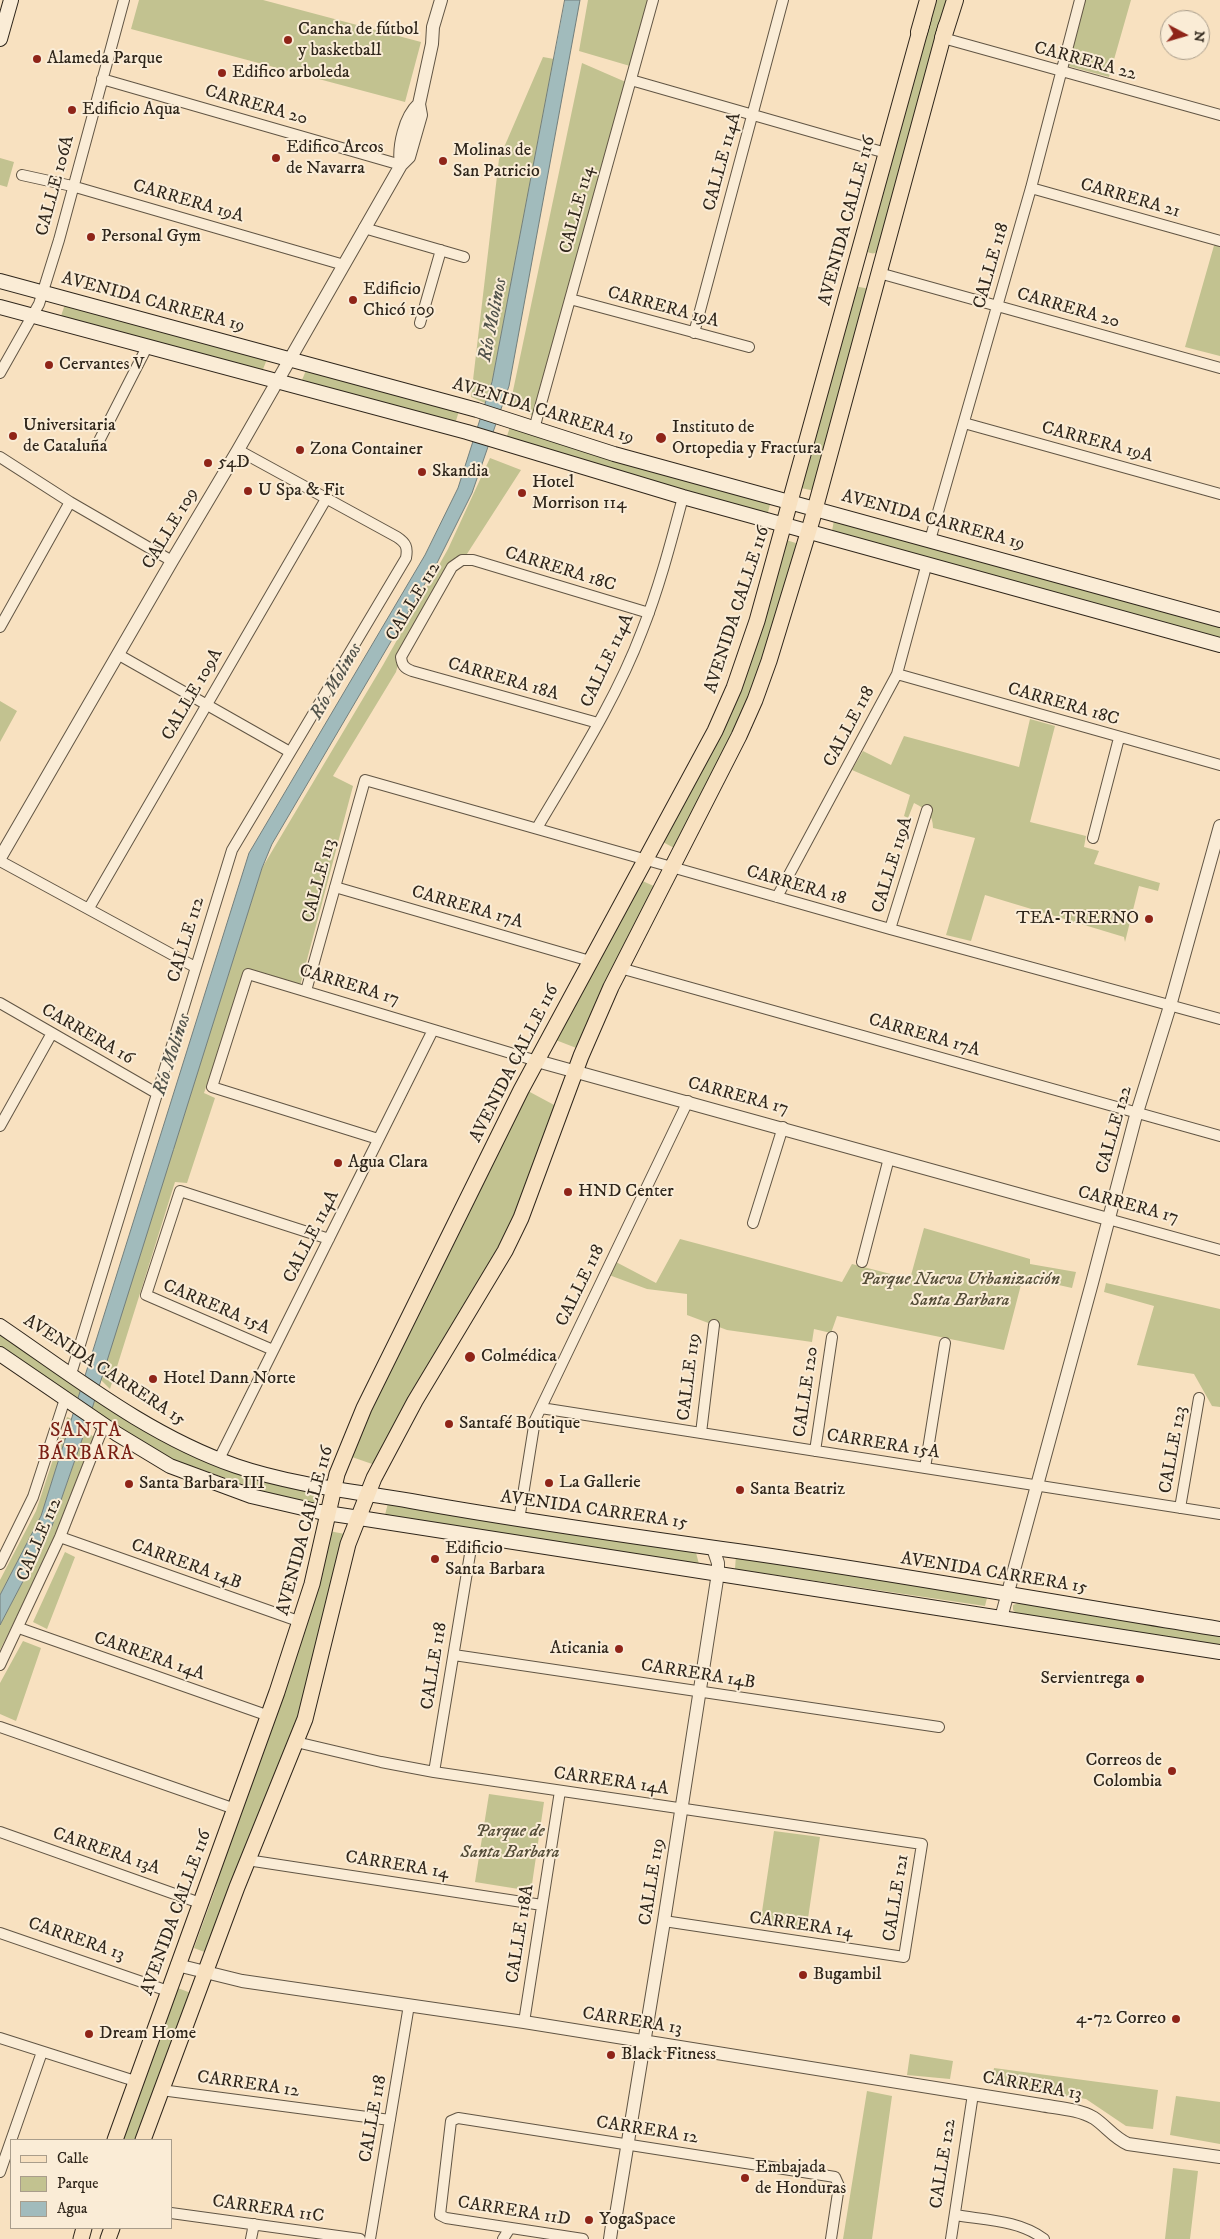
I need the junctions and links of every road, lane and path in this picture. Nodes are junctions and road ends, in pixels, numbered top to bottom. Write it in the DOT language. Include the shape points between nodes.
graph roads {
  1 [pos="11,0"];
  2 [pos="124,0"];
  3 [pos="441,0"];
  4 [pos="450,0"];
  5 [pos="653,0"];
  6 [pos="783,0"];
  7 [pos="929,0"];
  8 [pos="953,0"];
  9 [pos="1080,0"];
  10 [pos="920,32"];
  11 [pos="943,38"];
  12 [pos="0,39"];
  13 [pos="432,44"];
  14 [pos="1062,73"];
  15 [pos="102,79"];
  16 [pos="631,80"];
  17 [pos="752,115"];
  18 [pos="1220,115"];
  19 [pos="886,153"];
  20 [pos="400,165"];
  21 [pos="22,175"];
  22 [pos="72,186"];
  23 [pos="1031,188"];
  24 [pos="875,193"];
  25 [pos="364,228"];
  26 [pos="1220,241"];
  27 [pos="441,250"];
  28 [pos="464,257"];
  29 [pos="344,265"];
  30 [pos="879,273"];
  31 [pos="0,281"];
  32 [pos="42,293"];
  33 [pos="570,299"];
  34 [pos="997,306"];
  35 [pos="0,307"];
  36 [pos="33,315"];
  37 [pos="420,323"];
  38 [pos="694,333"];
  39 [pos="148,346"];
  40 [pos="748,347"];
  41 [pos="291,359"];
  42 [pos="1220,368"];
  43 [pos="0,373"];
  44 [pos="278,380"];
  45 [pos="964,424"];
  46 [pos="534,429"];
  47 [pos="99,441"];
  48 [pos="238,450"];
  49 [pos="0,457"];
  50 [pos="1220,494"];
  51 [pos="683,497"];
  52 [pos="326,499"];
  53 [pos="70,502"];
  54 [pos="792,502"];
  55 [pos="815,508"];
  56 [pos="785,524"];
  57 [pos="808,531"];
  58 [pos="930,540"];
  59 [pos="462,560"];
  60 [pos="172,561"];
  61 [pos="927,563"];
  62 [pos="649,613"];
  63 [pos="1220,620"];
  64 [pos="0,627"];
  65 [pos="1220,645"];
  66 [pos="118,655"];
  67 [pos="401,664"];
  68 [pos="897,674"];
  69 [pos="207,704"];
  70 [pos="598,723"];
  71 [pos="1119,738"];
  72 [pos="290,752"];
  73 [pos="1220,765"];
  74 [pos="365,780"];
  75 [pos="927,810"];
  76 [pos="1220,826"];
  77 [pos="537,828"];
  78 [pos="1093,838"];
  79 [pos="0,860"];
  80 [pos="645,860"];
  81 [pos="672,868"];
  82 [pos="335,887"];
  83 [pos="777,897"];
  84 [pos="89,908"];
  85 [pos="890,929"];
  86 [pos="590,961"];
  87 [pos="196,967"];
  88 [pos="620,968"];
  89 [pos="306,991"];
  90 [pos="0,1003"];
  91 [pos="1170,1006"];
  92 [pos="1220,1019"];
  93 [pos="433,1030"];
  94 [pos="52,1033"];
  95 [pos="537,1061"];
  96 [pos="576,1072"];
  97 [pos="158,1094"];
  98 [pos="688,1101"];
  99 [pos="1136,1113"];
  100 [pos="0,1126"];
  101 [pos="783,1127"];
  102 [pos="1220,1136"];
  103 [pos="378,1139"];
  104 [pos="889,1158"];
  105 [pos="1108,1219"];
  106 [pos="752,1223"];
  107 [pos="329,1239"];
  108 [pos="1220,1250"];
  109 [pos="862,1262"];
  110 [pos="714,1325"];
  111 [pos="0,1326"];
  112 [pos="832,1337"];
  113 [pos="945,1343"];
  114 [pos="273,1350"];
  115 [pos="0,1354"];
  116 [pos="76,1378"];
  117 [pos="1199,1398"];
  118 [pos="70,1401"];
  119 [pos="540,1408"];
  120 [pos="102,1423"];
  121 [pos="701,1433"];
  122 [pos="815,1451"];
  123 [pos="219,1459"];
  124 [pos="925,1468"];
  125 [pos="1037,1486"];
  126 [pos="333,1489"];
  127 [pos="368,1494"];
  128 [pos="1180,1508"];
  129 [pos="328,1513"];
  130 [pos="1220,1514"];
  131 [pos="358,1518"];
  132 [pos="519,1520"];
  133 [pos="473,1536"];
  134 [pos="60,1537"];
  135 [pos="713,1548"];
  136 [pos="0,1564"];
  137 [pos="718,1573"];
  138 [pos="1007,1595"];
  139 [pos="1001,1618"];
  140 [pos="301,1622"];
  141 [pos="19,1628"];
  142 [pos="1220,1629"];
  143 [pos="1220,1652"];
  144 [pos="454,1655"];
  145 [pos="0,1665"];
  146 [pos="700,1692"];
  147 [pos="269,1716"];
  148 [pos="938,1727"];
  149 [pos="0,1728"];
  150 [pos="296,1742"];
  151 [pos="434,1772"];
  152 [pos="560,1791"];
  153 [pos="235,1809"];
  154 [pos="682,1809"];
  155 [pos="0,1832"];
  156 [pos="922,1844"];
  157 [pos="247,1860"];
  158 [pos="200,1903"];
  159 [pos="542,1905"];
  160 [pos="664,1922"];
  161 [pos="0,1933"];
  162 [pos="904,1956"];
  163 [pos="178,1965"];
  164 [pos="205,1972"];
  165 [pos="168,1991"];
  166 [pos="409,2005"];
  167 [pos="524,2022"];
  168 [pos="0,2038"];
  169 [pos="645,2042"];
  170 [pos="42,2052"];
  171 [pos="135,2081"];
  172 [pos="161,2090"];
  173 [pos="973,2094"];
  174 [pos="390,2120"];
  175 [pos="12,2139"];
  176 [pos="114,2139"];
  177 [pos="143,2139"];
  178 [pos="10,2143"];
  179 [pos="628,2145"];
  180 [pos="1220,2157"];
  181 [pos="0,2172"];
  182 [pos="172,2213"];
  183 [pos="440,2215"];
  184 [pos="955,2215"];
  185 [pos="616,2221"];
  186 [pos="254,2224"];
  187 [pos="510,2228"];
  188 [pos="251,2239"];
  189 [pos="360,2239"];
  190 [pos="370,2239"];
  191 [pos="503,2239"];
  192 [pos="583,2239"];
  193 [pos="610,2239"];
  194 [pos="615,2239"];
  195 [pos="831,2239"];
  196 [pos="950,2239"];
  197 [pos="1044,2239"];
  1 -- 12 [label="main road"];
  2 -- 15 [label="street, CALLE 106A"];
  3 -- 13 [label="street, CALLE 109"];
  4 -- 13 [label="street, CALLE 109" via="441,29"];
  5 -- 16 [label="street, CALLE 114"];
  6 -- 17 [label="street, CALLE 114A"];
  7 -- 10 [label="highway"];
  8 -- 11 [label="highway"];
  9 -- 14 [label="street, CALLE 118"];
  10 -- 19 [label="main road, AVENIDA CALLE 116"];
  11 -- 14 [label="street, CARRERA 22"];
  11 -- 30 [label="main road"];
  13 -- 20 [label="street, CALLE 109" via="419,104 421,115 409,157"];
  14 -- 18 [label="street, CARRERA 22"];
  14 -- 23 [label="street, CALLE 118"];
  15 -- 20 [label="street, CARRERA 20"];
  15 -- 22 [label="street, CALLE 106A"];
  16 -- 17 [label="street"];
  16 -- 33 [label="street, CALLE 114"];
  17 -- 19 [label="street"];
  17 -- 38 [label="street, CALLE 114A"];
  19 -- 24 [label="main road, AVENIDA CALLE 116"];
  20 -- 25 [label="street, CALLE 109"];
  21 -- 22 [label="street, CARRERA 19A"];
  22 -- 29 [label="street, CARRERA 19A"];
  22 -- 32 [label="street, CALLE 106A"];
  23 -- 26 [label="street, CARRERA 21"];
  23 -- 34 [label="street, CALLE 118"];
  24 -- 30 [label="main road" via="862,269 865,273"];
  24 -- 54 [label="main road, AVENIDA CALLE 116"];
  25 -- 27 [label="street"];
  25 -- 29 [label="street, CALLE 109"];
  27 -- 28 [label="street"];
  27 -- 37 [label="street"];
  29 -- 41 [label="street, CALLE 109"];
  30 -- 34 [label="street, CARRERA 20"];
  30 -- 55 [label="main road"];
  31 -- 32 [label="main road, AVENIDA CARRERA 19"];
  32 -- 36 [label="street, CALLE 106A"];
  32 -- 41 [label="main road, AVENIDA CARRERA 19"];
  33 -- 38 [label="street, CARRERA 19A"];
  33 -- 46 [label="street, CALLE 114"];
  34 -- 42 [label="street, CARRERA 20"];
  34 -- 45 [label="street, CALLE 118"];
  35 -- 36 [label="main road"];
  36 -- 39 [label="main road"];
  36 -- 43 [label="street, CALLE 106A"];
  38 -- 40 [label="street, CARRERA 19A"];
  39 -- 44 [label="main road"];
  39 -- 47 [label="street"];
  41 -- 44 [label="street, CALLE 109"];
  41 -- 46 [label="main road, AVENIDA CARRERA 19"];
  44 -- 48 [label="street, CALLE 109"];
  44 -- 51 [label="main road" via="474,434"];
  45 -- 50 [label="street, CARRERA 19A"];
  45 -- 58 [label="street, CALLE 118"];
  46 -- 54 [label="main road, AVENIDA CARRERA 19"];
  48 -- 52 [label="street"];
  48 -- 60 [label="street, CALLE 109"];
  49 -- 53 [label="street"];
  51 -- 56 [label="main road"];
  51 -- 62 [label="street, CALLE 114A"];
  52 -- 69 [label="street, CALLE 109A"];
  52 -- 72 [label="street, CALLE 112" via="397,537 408,549 401,570"];
  53 -- 60 [label="street"];
  53 -- 64 [label="street"];
  54 -- 55 [label="main road, AVENIDA CARRERA 19"];
  54 -- 56 [label="main road, AVENIDA CALLE 116"];
  55 -- 57 [label="main road"];
  55 -- 58 [label="main road, AVENIDA CARRERA 19"];
  56 -- 57 [label="main road"];
  56 -- 80 [label="main road, AVENIDA CALLE 116" via="734,688 715,731"];
  57 -- 61 [label="main road"];
  57 -- 81 [label="main road" via="755,700"];
  58 -- 63 [label="main road, AVENIDA CARRERA 19"];
  59 -- 62 [label="street, CARRERA 18C" via="473,560"];
  59 -- 67 [label="street, CALLE 112" via="452,567 404,651"];
  60 -- 66 [label="street, CALLE 109"];
  61 -- 65 [label="main road"];
  61 -- 68 [label="street, CALLE 118"];
  62 -- 70 [label="street, CALLE 114A"];
  66 -- 69 [label="street"];
  66 -- 79 [label="street, CALLE 109"];
  67 -- 70 [label="street, CARRERA 18A" via="412,671"];
  68 -- 71 [label="street, CARRERA 18C"];
  68 -- 83 [label="street, CALLE 118"];
  69 -- 72 [label="street"];
  69 -- 84 [label="street, CALLE 109A"];
  70 -- 77 [label="street, CALLE 114A"];
  71 -- 73 [label="street, CARRERA 18C"];
  71 -- 78 [label="street"];
  72 -- 87 [label="street, CALLE 112" via="232,850"];
  74 -- 77 [label="street, CARRERA 18"];
  74 -- 82 [label="street, CALLE 113"];
  75 -- 85 [label="street, CALLE 119A"];
  76 -- 91 [label="street, CALLE 122"];
  77 -- 80 [label="street, CARRERA 18"];
  79 -- 84 [label="street"];
  80 -- 81 [label="street, CARRERA 18"];
  80 -- 86 [label="main road, AVENIDA CALLE 116"];
  81 -- 83 [label="street, CARRERA 18"];
  81 -- 88 [label="main road"];
  82 -- 86 [label="street, CARRERA 17A"];
  82 -- 89 [label="street, CALLE 113"];
  83 -- 85 [label="street, CARRERA 18"];
  84 -- 87 [label="street"];
  85 -- 91 [label="street, CARRERA 18"];
  86 -- 95 [label="main road, AVENIDA CALLE 116"];
  87 -- 97 [label="street, CALLE 112"];
  88 -- 96 [label="main road"];
  88 -- 99 [label="street, CARRERA 17A"];
  89 -- 93 [label="street, CARRERA 17"];
  89 -- 103 [label="street, CARRERA 17" via="248,974 212,1087"];
  90 -- 94 [label="street, CARRERA 16"];
  91 -- 92 [label="street, CARRERA 18"];
  91 -- 99 [label="street, CALLE 122"];
  93 -- 95 [label="street, CARRERA 17"];
  93 -- 103 [label="street, CALLE 114A"];
  94 -- 97 [label="street, CARRERA 16"];
  94 -- 100 [label="street"];
  95 -- 96 [label="street, CARRERA 17"];
  95 -- 126 [label="main road, AVENIDA CALLE 116" via="377,1379"];
  96 -- 98 [label="street, CARRERA 17"];
  96 -- 127 [label="main road" via="521,1218 505,1251 420,1393"];
  97 -- 116 [label="street, CALLE 112"];
  98 -- 101 [label="street, CARRERA 17"];
  98 -- 119 [label="street, CALLE 118"];
  99 -- 102 [label="street, CARRERA 17A"];
  99 -- 105 [label="street, CALLE 122"];
  101 -- 104 [label="street, CARRERA 17"];
  101 -- 106 [label="street"];
  103 -- 107 [label="street, CALLE 114A"];
  104 -- 105 [label="street, CARRERA 17"];
  104 -- 109 [label="street"];
  105 -- 108 [label="street, CARRERA 17"];
  105 -- 125 [label="street, CALLE 122"];
  107 -- 114 [label="street, CALLE 114A"];
  107 -- 114 [label="street, CARRERA 15A" via="180,1191 146,1295"];
  110 -- 121 [label="street, CALLE 119"];
  111 -- 116 [label="main road, AVENIDA CARRERA 15"];
  112 -- 122 [label="street, CALLE 120"];
  113 -- 124 [label="street"];
  114 -- 123 [label="street, CALLE 114A"];
  115 -- 118 [label="main road"];
  116 -- 123 [label="main road, AVENIDA CARRERA 15" via="174,1439"];
  117 -- 128 [label="street, CALLE 123"];
  118 -- 120 [label="main road"];
  118 -- 136 [label="street, CALLE 112" via="33,1497"];
  119 -- 121 [label="street, CARRERA 15A"];
  119 -- 132 [label="street, CALLE 118" via="532,1430"];
  120 -- 129 [label="main road" via="186,1473 251,1496"];
  120 -- 134 [label="street, CALLE 112"];
  121 -- 122 [label="street, CARRERA 15A"];
  122 -- 124 [label="street, CARRERA 15A"];
  123 -- 126 [label="main road, AVENIDA CARRERA 15" via="272,1477"];
  124 -- 125 [label="street, CARRERA 15A"];
  125 -- 128 [label="street, CARRERA 15A"];
  125 -- 138 [label="street, CALLE 122"];
  126 -- 127 [label="main road, AVENIDA CARRERA 15"];
  126 -- 129 [label="main road, AVENIDA CALLE 116"];
  127 -- 131 [label="main road"];
  127 -- 132 [label="main road, AVENIDA CARRERA 15"];
  128 -- 130 [label="street, CARRERA 15A"];
  129 -- 131 [label="main road"];
  129 -- 140 [label="main road, AVENIDA CALLE 116"];
  131 -- 133 [label="main road"];
  131 -- 150 [label="main road" via="348,1544 311,1700"];
  132 -- 135 [label="main road, AVENIDA CARRERA 15"];
  133 -- 137 [label="main road"];
  133 -- 144 [label="street, CALLE 118"];
  134 -- 140 [label="street, CARRERA 14B"];
  134 -- 141 [label="street, CALLE 112"];
  135 -- 137 [label="street, CALLE 119"];
  135 -- 138 [label="main road, AVENIDA CARRERA 15"];
  137 -- 139 [label="main road"];
  137 -- 146 [label="street, CALLE 119"];
  138 -- 139 [label="street, CALLE 122"];
  138 -- 142 [label="main road, AVENIDA CARRERA 15"];
  139 -- 143 [label="main road"];
  140 -- 147 [label="main road, AVENIDA CALLE 116"];
  141 -- 145 [label="street, CALLE 112"];
  141 -- 147 [label="street, CARRERA 14A"];
  144 -- 146 [label="street, CARRERA 14B"];
  144 -- 151 [label="street, CALLE 118"];
  146 -- 148 [label="street, CARRERA 14B"];
  146 -- 154 [label="street, CALLE 119"];
  147 -- 153 [label="main road, AVENIDA CALLE 116"];
  149 -- 153 [label="street"];
  150 -- 151 [label="street, CARRERA 14A"];
  150 -- 157 [label="main road"];
  151 -- 152 [label="street, CARRERA 14A"];
  152 -- 154 [label="street, CARRERA 14A"];
  152 -- 159 [label="street, CALLE 118A"];
  153 -- 158 [label="main road, AVENIDA CALLE 116"];
  154 -- 156 [label="street, CARRERA 14A"];
  154 -- 160 [label="street, CALLE 119"];
  155 -- 158 [label="street, CARRERA 13A"];
  156 -- 162 [label="street, CALLE 121"];
  157 -- 159 [label="street, CARRERA 14"];
  157 -- 164 [label="main road"];
  158 -- 163 [label="main road, AVENIDA CALLE 116"];
  159 -- 167 [label="street, CALLE 118A"];
  160 -- 162 [label="street, CARRERA 14"];
  160 -- 169 [label="street, CALLE 119"];
  161 -- 165 [label="street, CARRERA 13"];
  163 -- 164 [label="street, CARRERA 13"];
  163 -- 165 [label="main road, AVENIDA CALLE 116"];
  164 -- 166 [label="street, CARRERA 13" via="251,1982"];
  164 -- 172 [label="main road"];
  165 -- 171 [label="main road, AVENIDA CALLE 116"];
  166 -- 167 [label="street, CARRERA 13"];
  166 -- 174 [label="street, CALLE 118"];
  167 -- 169 [label="street, CARRERA 13"];
  168 -- 170 [label="street"];
  169 -- 173 [label="street, CARRERA 13"];
  169 -- 179 [label="street, CALLE 119"];
  170 -- 171 [label="street"];
  170 -- 175 [label="street"];
  171 -- 176 [label="main road, AVENIDA CALLE 116"];
  172 -- 174 [label="street, CARRERA 12"];
  172 -- 177 [label="main road"];
  173 -- 180 [label="street, CARRERA 13" via="1084,2114 1128,2144"];
  173 -- 184 [label="street, CALLE 122"];
  174 -- 190 [label="street, CALLE 118"];
  178 -- 181 [label="street"];
  179 -- 183 [label="street, CARRERA 12" via="458,2118 451,2121"];
  179 -- 185 [label="street, CALLE 119"];
  179 -- 195 [label="street, CARRERA 12" via="835,2177 839,2186"];
  182 -- 186 [label="street, CARRERA 11C"];
  183 -- 187 [label="street, CARRERA 11D"];
  184 -- 196 [label="street, CALLE 122"];
  184 -- 197 [label="street" via="1021,2226"];
  185 -- 193 [label="street, CALLE 119" via="612,2225"];
  185 -- 194 [label="street, CALLE 119"];
  186 -- 188 [label="street"];
  186 -- 189 [label="street, CARRERA 11C"];
  187 -- 191 [label="street"];
  187 -- 192 [label="street, CARRERA 11D"];
}
